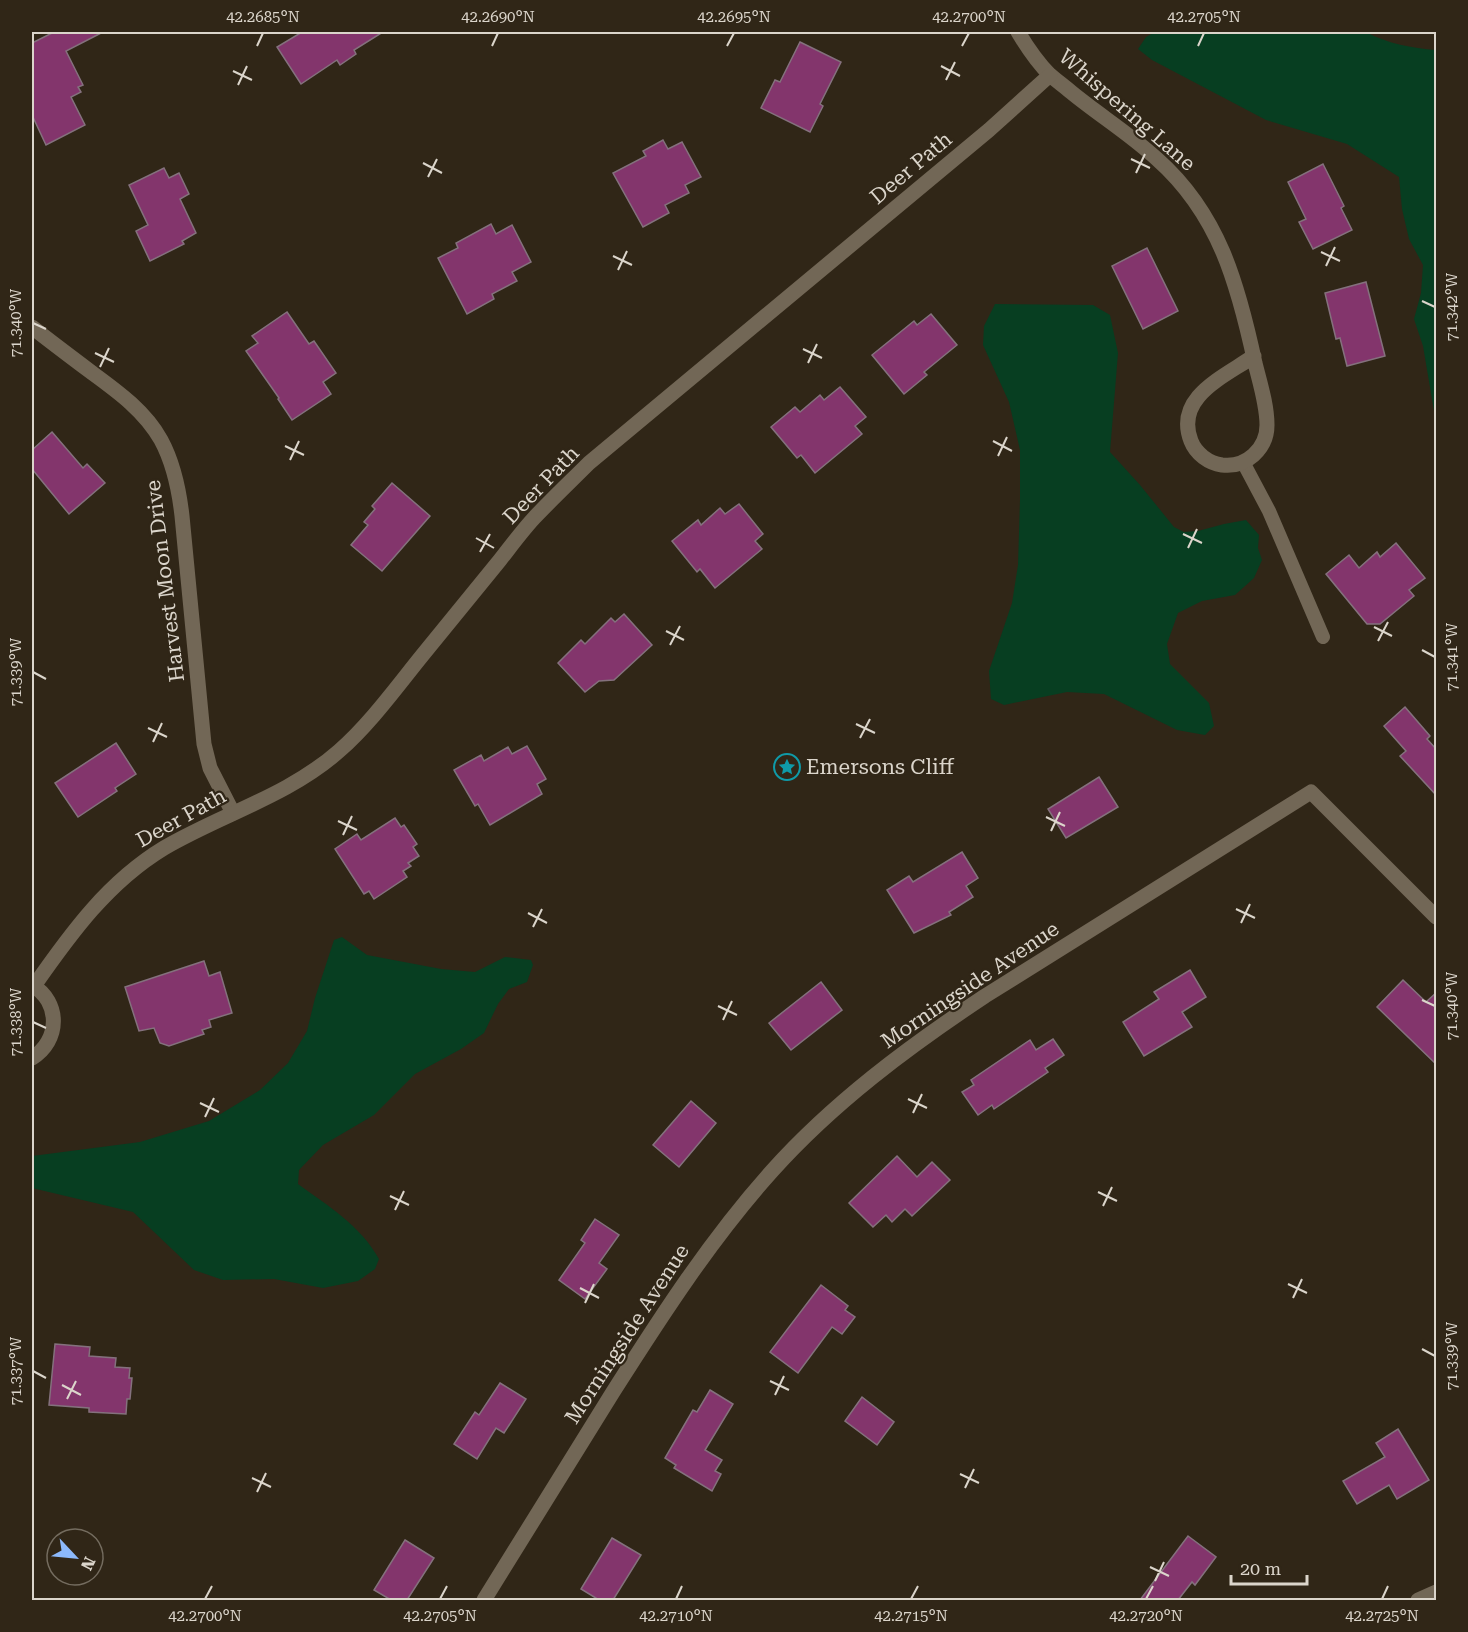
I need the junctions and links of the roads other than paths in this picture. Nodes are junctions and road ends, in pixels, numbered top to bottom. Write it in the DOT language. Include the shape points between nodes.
graph roads {
  1 [pos="1018,32"];
  2 [pos="1050,75"];
  3 [pos="32,327"];
  4 [pos="1254,357"];
  5 [pos="1243,462"];
  6 [pos="1323,637"];
  7 [pos="233,813"];
  8 [pos="1437,917"];
  9 [pos="33,985"];
  10 [pos="32,1058"];
  11 [pos="1437,1592"];
  12 [pos="484,1600"];
  13 [pos="1418,1600"];
  1 -- 2 [label="street, Whispering Lane"];
  2 -- 4 [label="street, Whispering Lane" via="1156,157 1197,202 1237,286"];
  2 -- 7 [label="street, Deer Path" via="972,145 589,463 533,519 396,688 340,750 314,771"];
  3 -- 7 [label="street, Harvest Moon Drive" via="144,416 172,464 182,516 204,744 210,768"];
  4 -- 5 [label="street, Whispering Lane" via="1265,408 1266,437 1259,450"];
  4 -- 5 [label="street" via="1200,394 1187,419 1187,431 1201,456 1225,465"];
  5 -- 6 [label="lane" via="1269,511"];
  7 -- 9 [label="street, Deer Path" via="163,849 134,869 86,915"];
  8 -- 12 [label="street, Morningside Avenue" via="1311,792 936,1028 809,1133 710,1246 640,1350"];
  9 -- 10 [label="street, Deer Path" via="45,995 54,1014 54,1028 45,1047"];
  11 -- 13 [label="street"];
}
